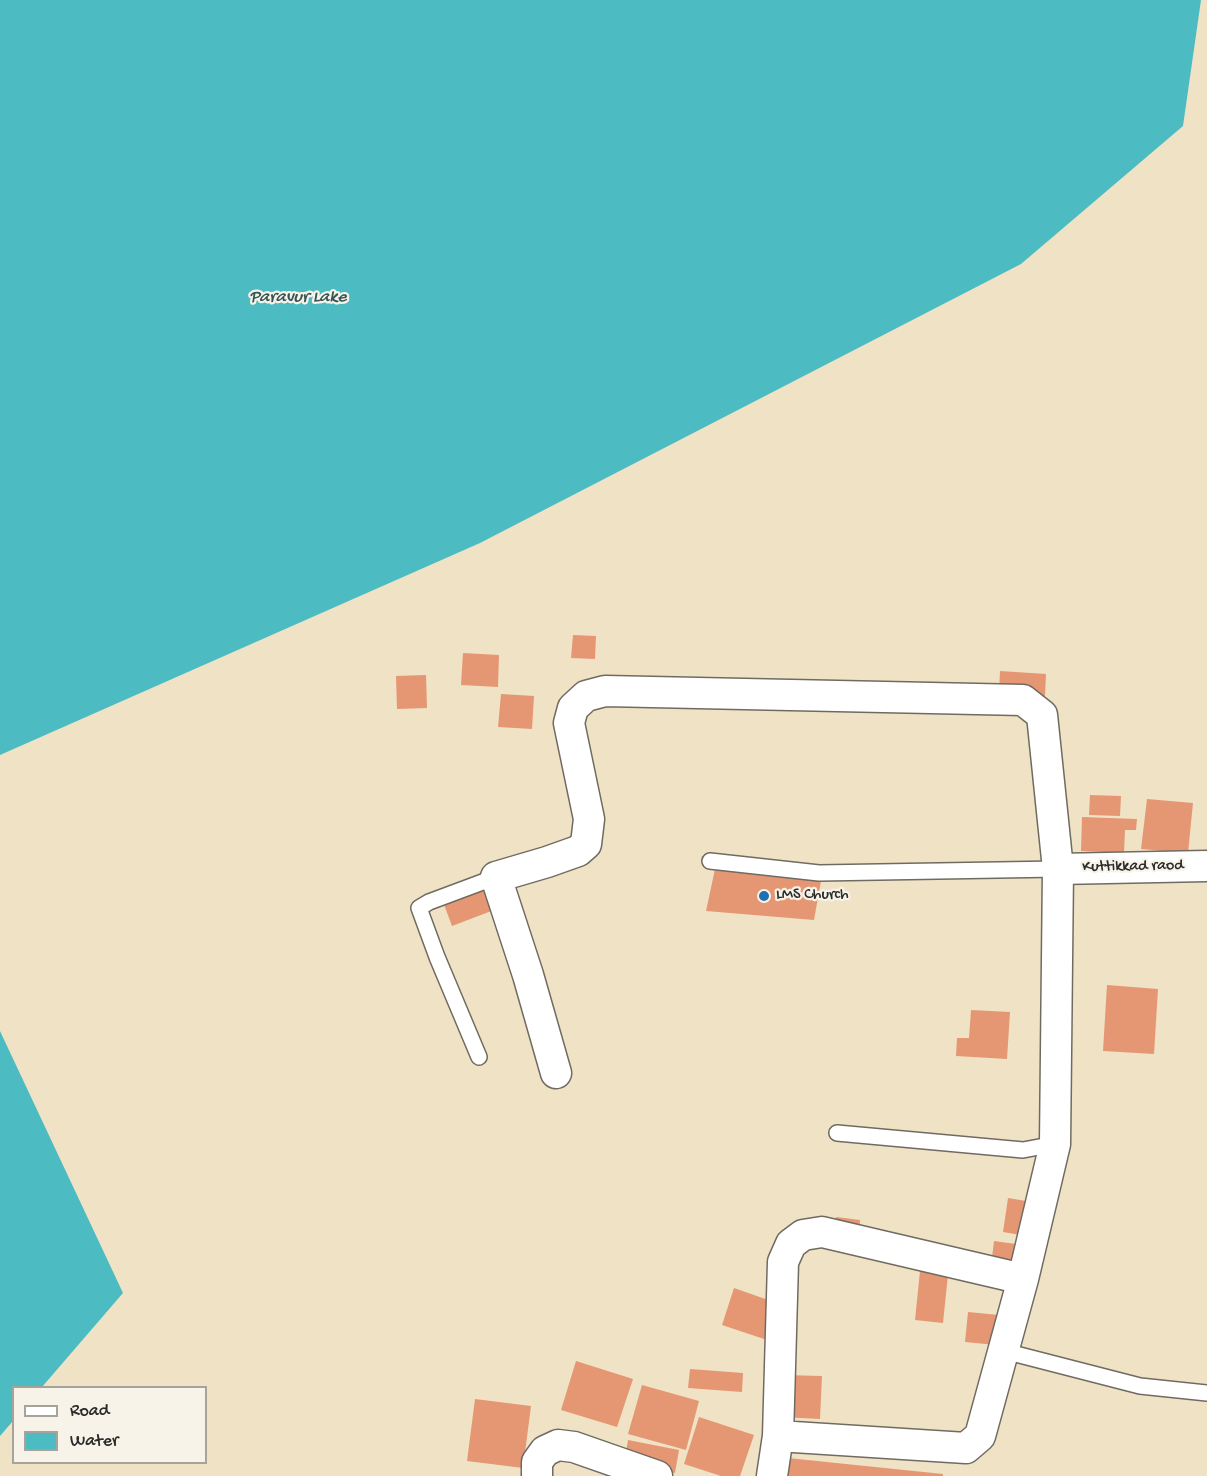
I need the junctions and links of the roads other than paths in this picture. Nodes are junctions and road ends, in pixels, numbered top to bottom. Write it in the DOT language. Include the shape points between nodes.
graph roads {
  1 [pos="710,861"];
  2 [pos="1207,866"];
  3 [pos="1058,869"];
  4 [pos="496,877"];
  5 [pos="479,1057"];
  6 [pos="556,1073"];
  7 [pos="837,1133"];
  8 [pos="1055,1144"];
  9 [pos="1023,1279"];
  10 [pos="1004,1351"];
  11 [pos="1207,1393"];
  12 [pos="778,1436"];
  13 [pos="537,1476"];
  14 [pos="657,1476"];
  15 [pos="772,1476"];
  1 -- 3 [label="lane" via="819,873"];
  2 -- 3 [label="street, Kuttikkad raod"];
  3 -- 4 [label="street" via="1042,715 1023,700 605,692 586,696 573,708 569,723 589,819 586,844 548,862"];
  3 -- 8 [label="street"];
  4 -- 5 [label="lane" via="419,908"];
  4 -- 6 [label="street"];
  7 -- 8 [label="lane" via="1023,1150"];
  8 -- 9 [label="street"];
  9 -- 10 [label="street"];
  9 -- 12 [label="street" via="822,1232 803,1235 791,1244 783,1262"];
  10 -- 11 [label="lane" via="1140,1386"];
  10 -- 12 [label="street" via="980,1436 966,1448"];
  12 -- 15 [label="street"];
  13 -- 14 [label="street" via="537,1462 545,1451 558,1445"];
}
